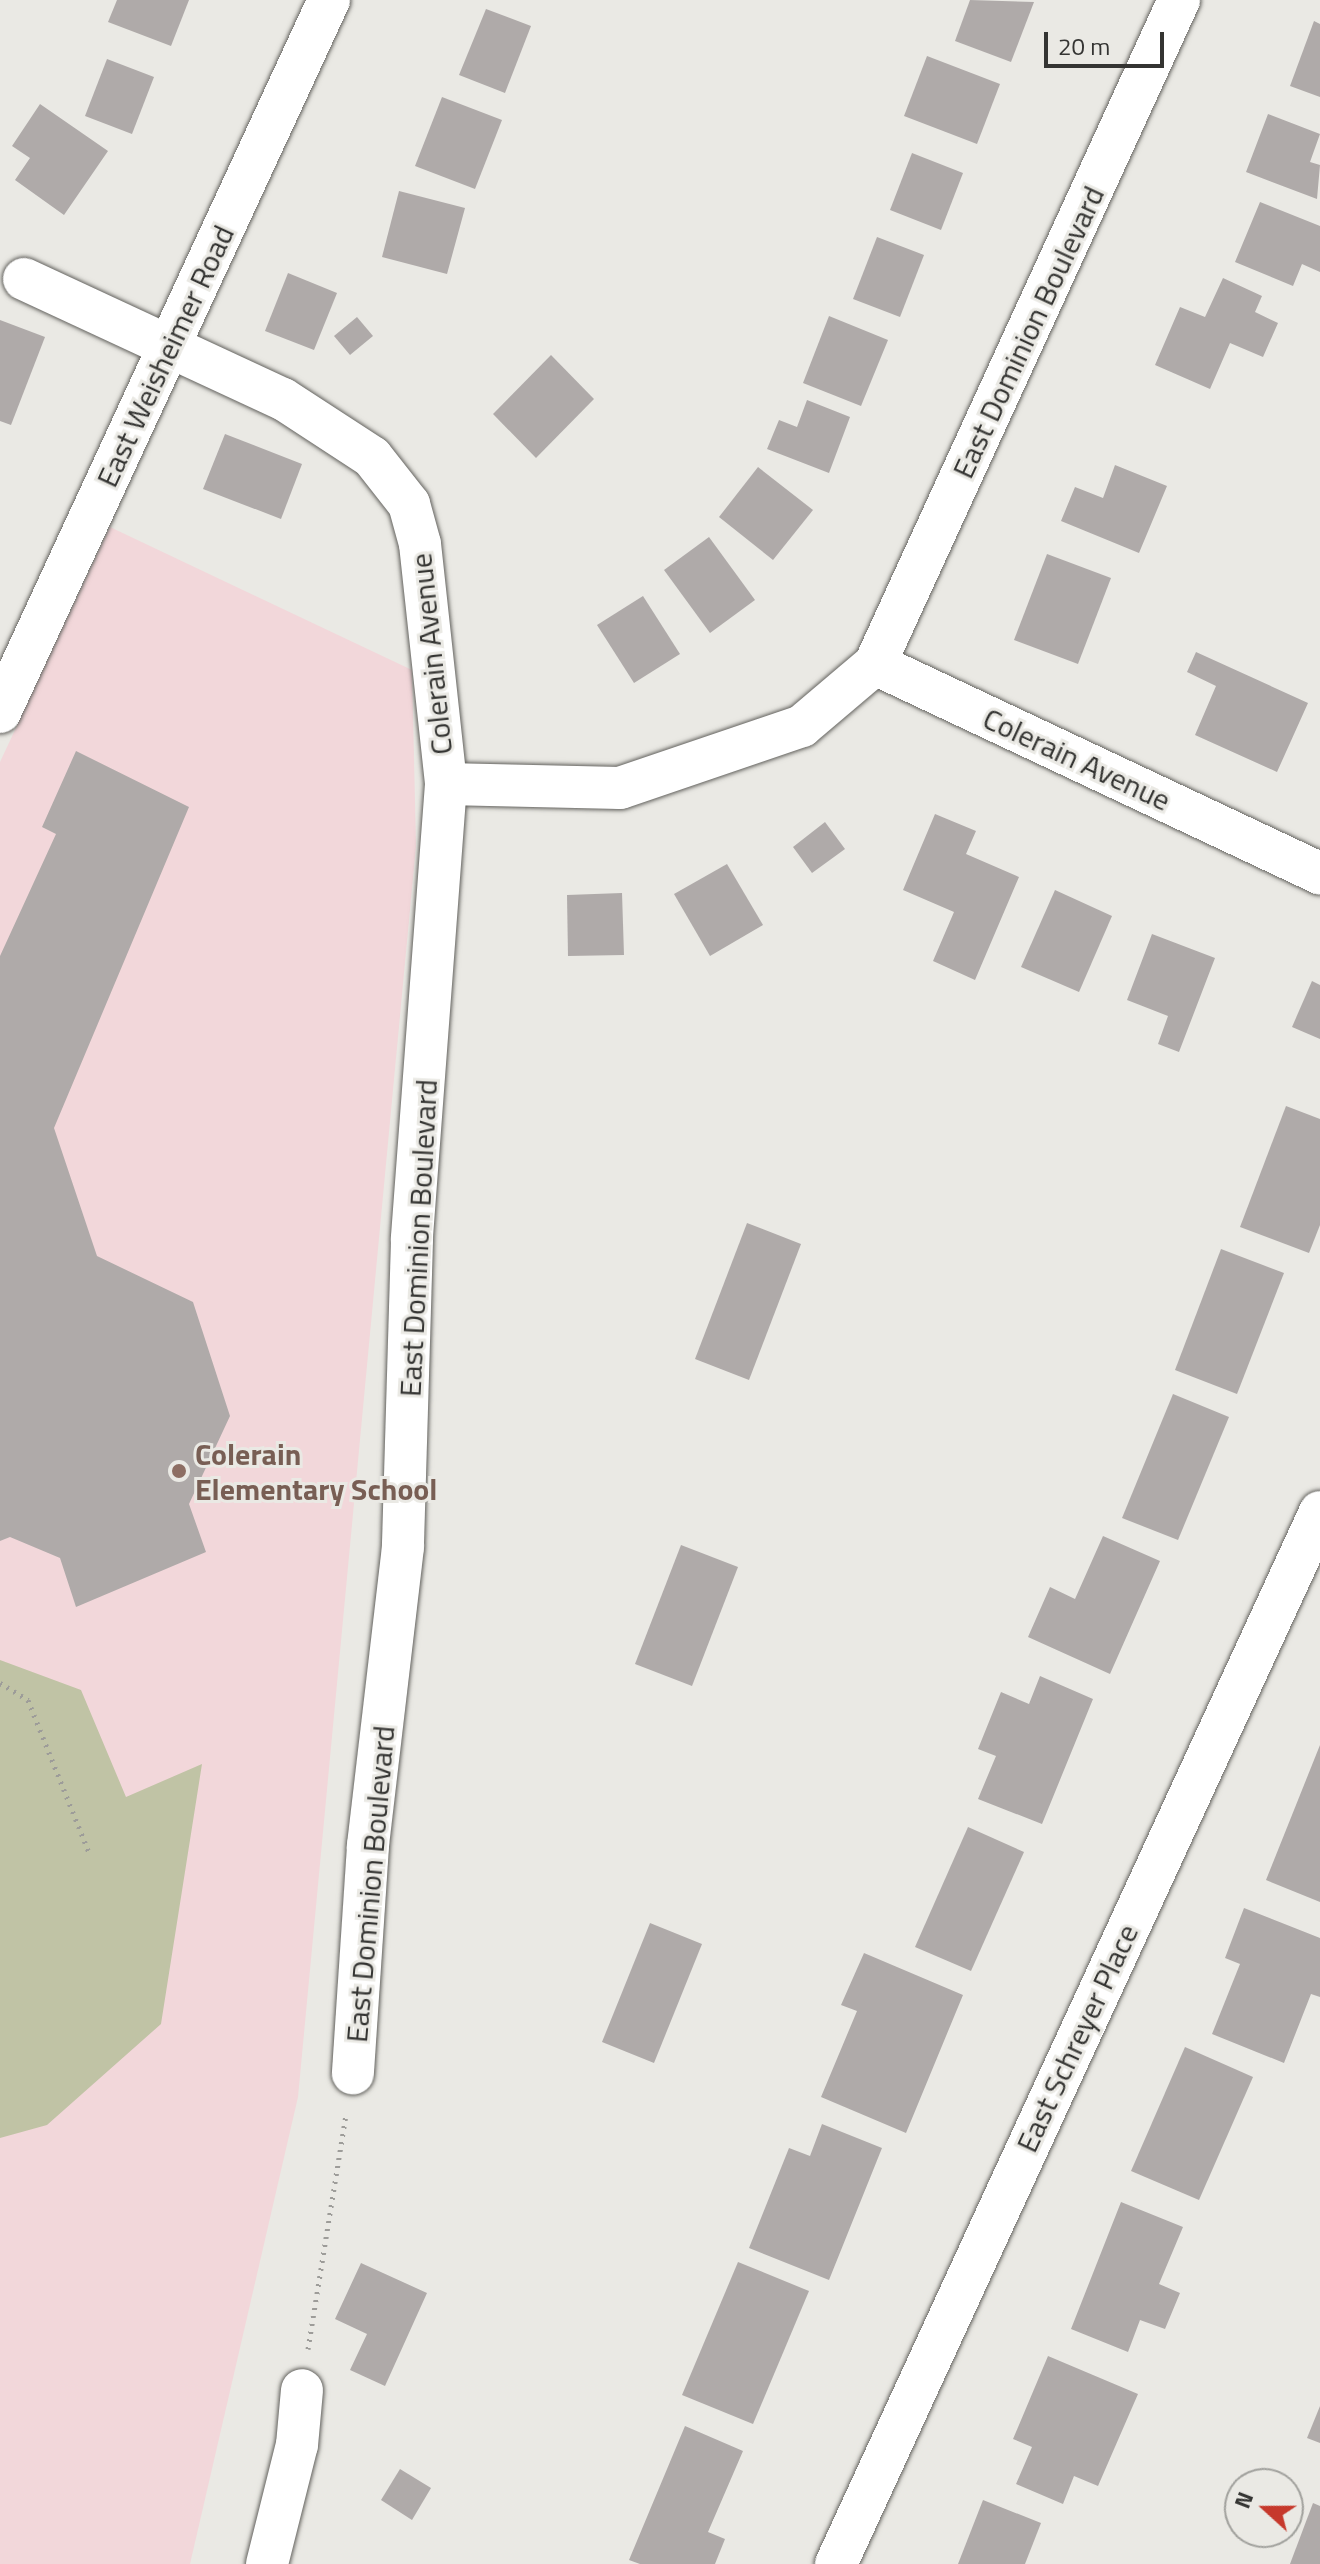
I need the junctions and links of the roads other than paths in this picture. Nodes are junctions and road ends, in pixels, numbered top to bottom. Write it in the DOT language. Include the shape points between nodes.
graph roads {
  1 [pos="329,0"];
  2 [pos="1179,0"];
  3 [pos="24,279"];
  4 [pos="170,344"];
  5 [pos="875,664"];
  6 [pos="0,712"];
  7 [pos="446,784"];
  8 [pos="1320,873"];
  9 [pos="1320,1512"];
  10 [pos="353,2074"];
  11 [pos="302,2390"];
  12 [pos="267,2564"];
  13 [pos="836,2564"];
  1 -- 4 [label="street, East Weisheimer Road"];
  2 -- 5 [label="street, East Dominion Boulevard"];
  3 -- 4 [label="street, Colerain Avenue"];
  4 -- 6 [label="street, East Weisheimer Road"];
  4 -- 7 [label="street, Colerain Avenue" via="283,399 372,457 399,486 420,544"];
  5 -- 7 [label="street, Colerain Avenue" via="802,726 620,788"];
  5 -- 8 [label="street, Colerain Avenue"];
  7 -- 10 [label="street, East Dominion Boulevard" via="412,1240 403,1547 368,1846"];
  9 -- 13 [label="street, East Schreyer Place"];
  11 -- 12 [label="street" via="297,2445"];
}
